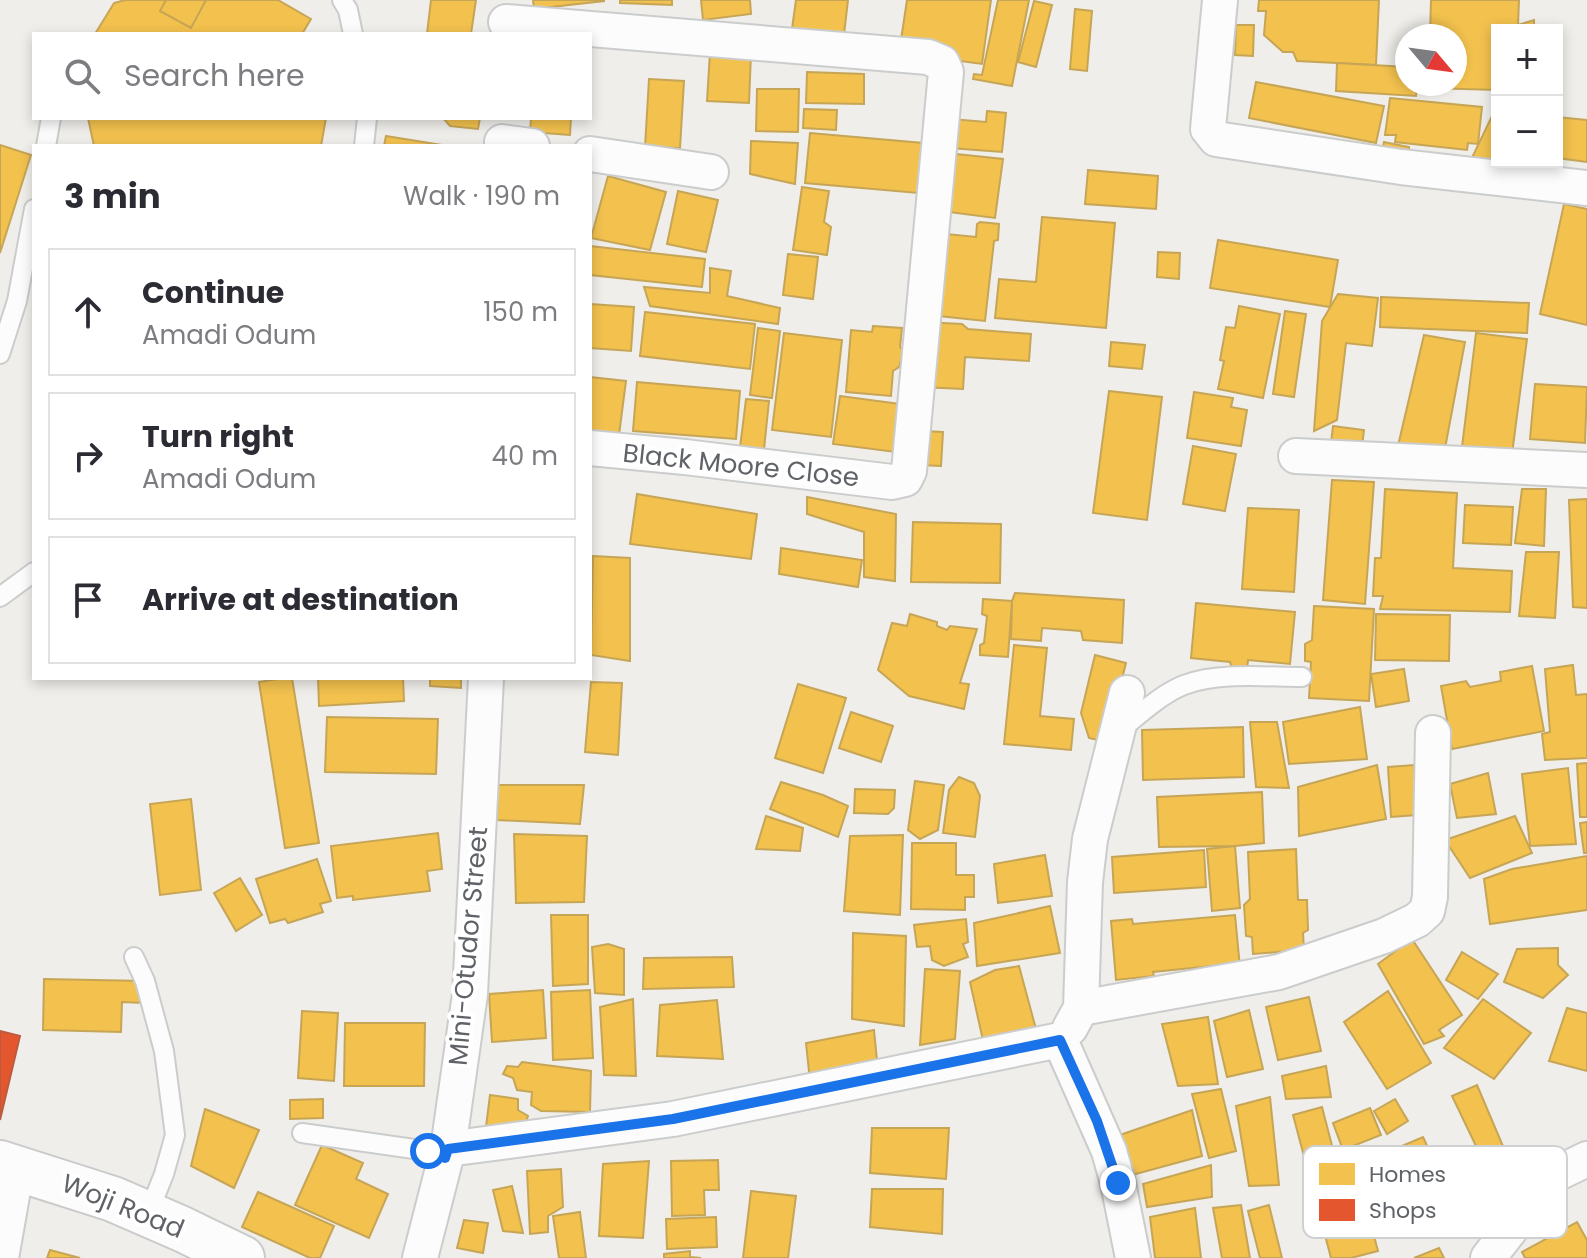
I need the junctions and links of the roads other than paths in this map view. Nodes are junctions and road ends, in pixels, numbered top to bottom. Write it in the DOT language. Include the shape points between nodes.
graph roads {
  1 [pos="342,0"];
  2 [pos="1220,0"];
  3 [pos="506,19"];
  4 [pos="353,32"];
  5 [pos="51,120"];
  6 [pos="367,120"];
  7 [pos="46,144"];
  8 [pos="364,144"];
  9 [pos="592,154"];
  10 [pos="711,172"];
  11 [pos="1587,188"];
  12 [pos="32,229"];
  13 [pos="25,300"];
  14 [pos="0,354"];
  15 [pos="592,448"];
  16 [pos="1296,456"];
  17 [pos="1587,470"];
  18 [pos="32,573"];
  19 [pos="0,597"];
  20 [pos="1302,677"];
  21 [pos="486,680"];
  22 [pos="1127,693"];
  23 [pos="1117,733"];
  24 [pos="1433,733"];
  25 [pos="134,957"];
  26 [pos="1081,1008"];
  27 [pos="1060,1040"];
  28 [pos="302,1133"];
  29 [pos="446,1154"];
  30 [pos="1587,1159"];
  31 [pos="8,1165"];
  32 [pos="1567,1169"];
  33 [pos="148,1214"];
  34 [pos="1504,1238"];
  35 [pos="1,1258"];
  36 [pos="242,1258"];
  37 [pos="420,1258"];
  38 [pos="1133,1258"];
  39 [pos="1488,1258"];
  1 -- 4 [label="lane"];
  2 -- 11 [label="street" via="1208,129 1216,139"];
  3 -- 15 [label="street, Black Moore Close" via="928,57 942,63 946,72 905,479 892,482"];
  5 -- 7 [label="lane"];
  6 -- 8 [label="lane"];
  9 -- 10 [label="street"];
  12 -- 13 [label="lane"];
  13 -- 14 [label="lane"];
  16 -- 17 [label="street"];
  18 -- 19 [label="lane"];
  20 -- 23 [label="lane" via="1231,677 1184,685"];
  21 -- 29 [label="street, Mini-Otudor Street" via="470,994"];
  22 -- 23 [label="street"];
  23 -- 26 [label="street" via="1090,839"];
  24 -- 26 [label="street" via="1430,897 1427,911 1417,920 1279,972"];
  25 -- 33 [label="lane" via="164,1051 175,1135"];
  26 -- 27 [label="street"];
  27 -- 29 [label="street" via="673,1119"];
  27 -- 38 [label="street" via="1109,1151"];
  28 -- 29 [label="lane"];
  29 -- 37 [label="street, Mini-Otudor Street"];
  30 -- 32 [label="street"];
  31 -- 33 [label="main road, Woji Road"];
  31 -- 35 [label="street"];
  33 -- 36 [label="main road, Woji Road"];
  34 -- 39 [label="street"];
}
